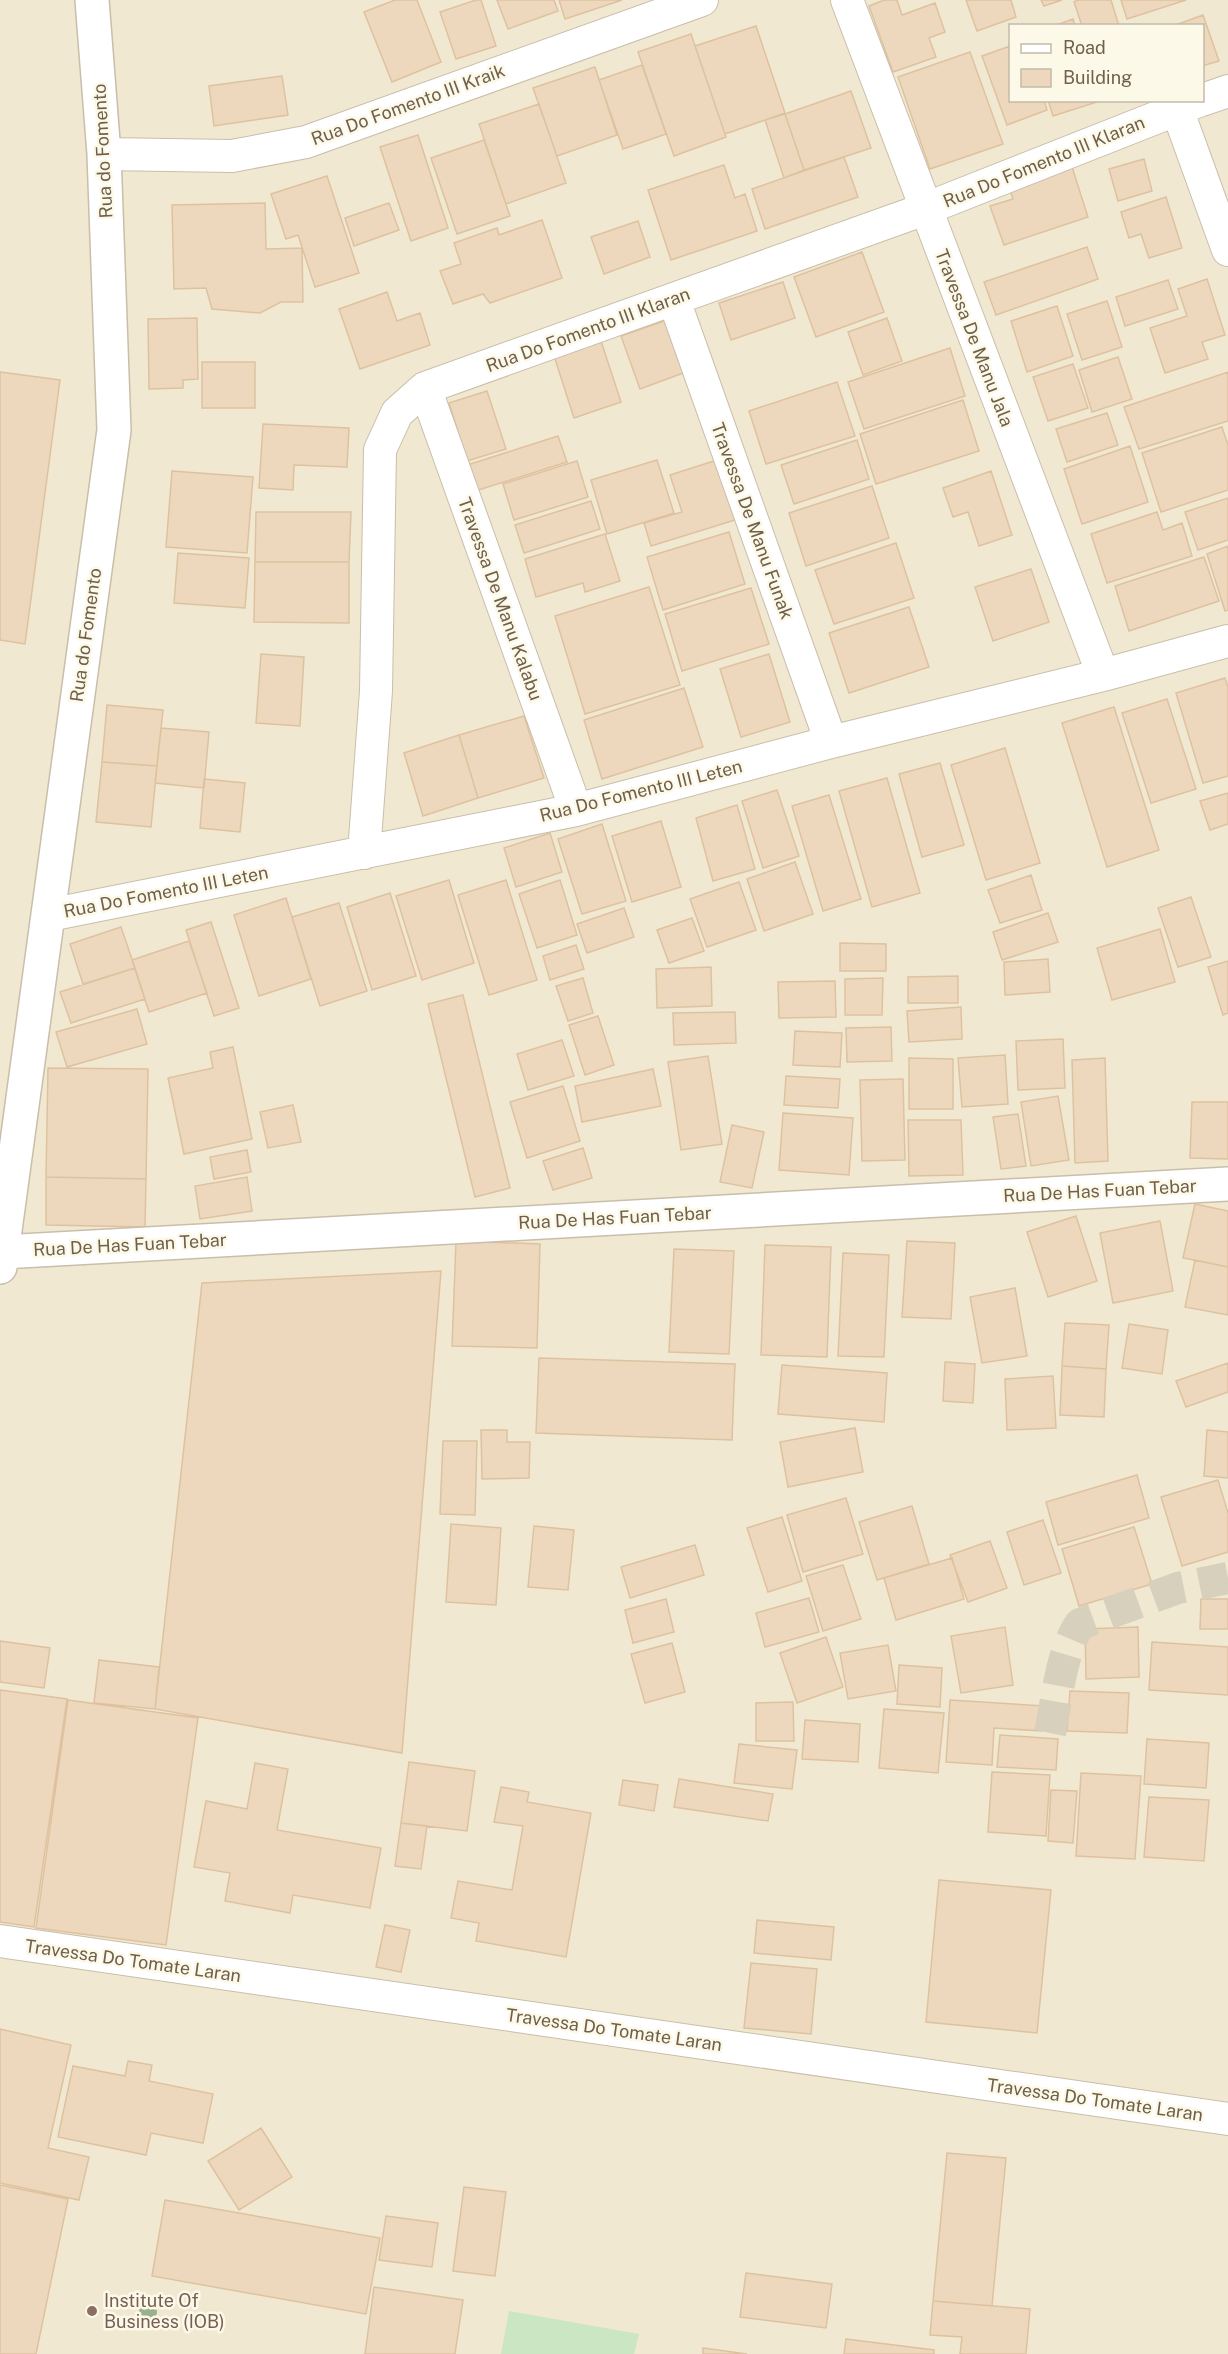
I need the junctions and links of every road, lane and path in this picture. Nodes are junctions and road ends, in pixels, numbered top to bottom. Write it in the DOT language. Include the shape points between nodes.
graph roads {
  1 [pos="92,0"];
  2 [pos="702,0"];
  3 [pos="847,0"];
  4 [pos="1228,91"];
  5 [pos="1204,99"];
  6 [pos="1193,103"];
  7 [pos="104,154"];
  8 [pos="925,209"];
  9 [pos="1228,250"];
  10 [pos="674,300"];
  11 [pos="424,388"];
  12 [pos="1228,641"];
  13 [pos="1103,675"];
  14 [pos="831,742"];
  15 [pos="576,810"];
  16 [pos="364,853"];
  17 [pos="49,915"];
  18 [pos="1228,1184"];
  19 [pos="1,1260"];
  20 [pos="0,1941"];
  21 [pos="1228,2119"];
  1 -- 7 [label="street, Rua do Fomento"];
  2 -- 7 [label="street, Rua Do Fomento III Kraik" via="306,142 232,156"];
  3 -- 8 [label="street, Travessa De Manu Jala"];
  4 -- 5 [label="street, Rua Do Fomento III Klaran"];
  6 -- 8 [label="street, Rua Do Fomento III Klaran"];
  6 -- 9 [label="street"];
  7 -- 17 [label="street, Rua do Fomento" via="114,430"];
  8 -- 10 [label="street, Rua Do Fomento III Klaran"];
  8 -- 13 [label="street, Travessa De Manu Jala"];
  10 -- 11 [label="street, Rua Do Fomento III Klaran"];
  10 -- 14 [label="street, Travessa De Manu Funak"];
  11 -- 15 [label="street, Travessa De Manu Kalabu"];
  11 -- 16 [label="street, Rua Do Fomento III Klaran" via="397,413 380,450 376,690"];
  12 -- 13 [label="street, Rua Do Fomento III Leten"];
  13 -- 14 [label="street, Rua Do Fomento III Leten"];
  14 -- 15 [label="street, Rua Do Fomento III Leten"];
  15 -- 16 [label="street, Rua Do Fomento III Leten"];
  16 -- 17 [label="street, Rua Do Fomento III Leten"];
  17 -- 19 [label="street, Rua do Fomento"];
  18 -- 19 [label="street, Rua De Has Fuan Tebar"];
  20 -- 21 [label="street, Travessa Do Tomate Laran"];
}
